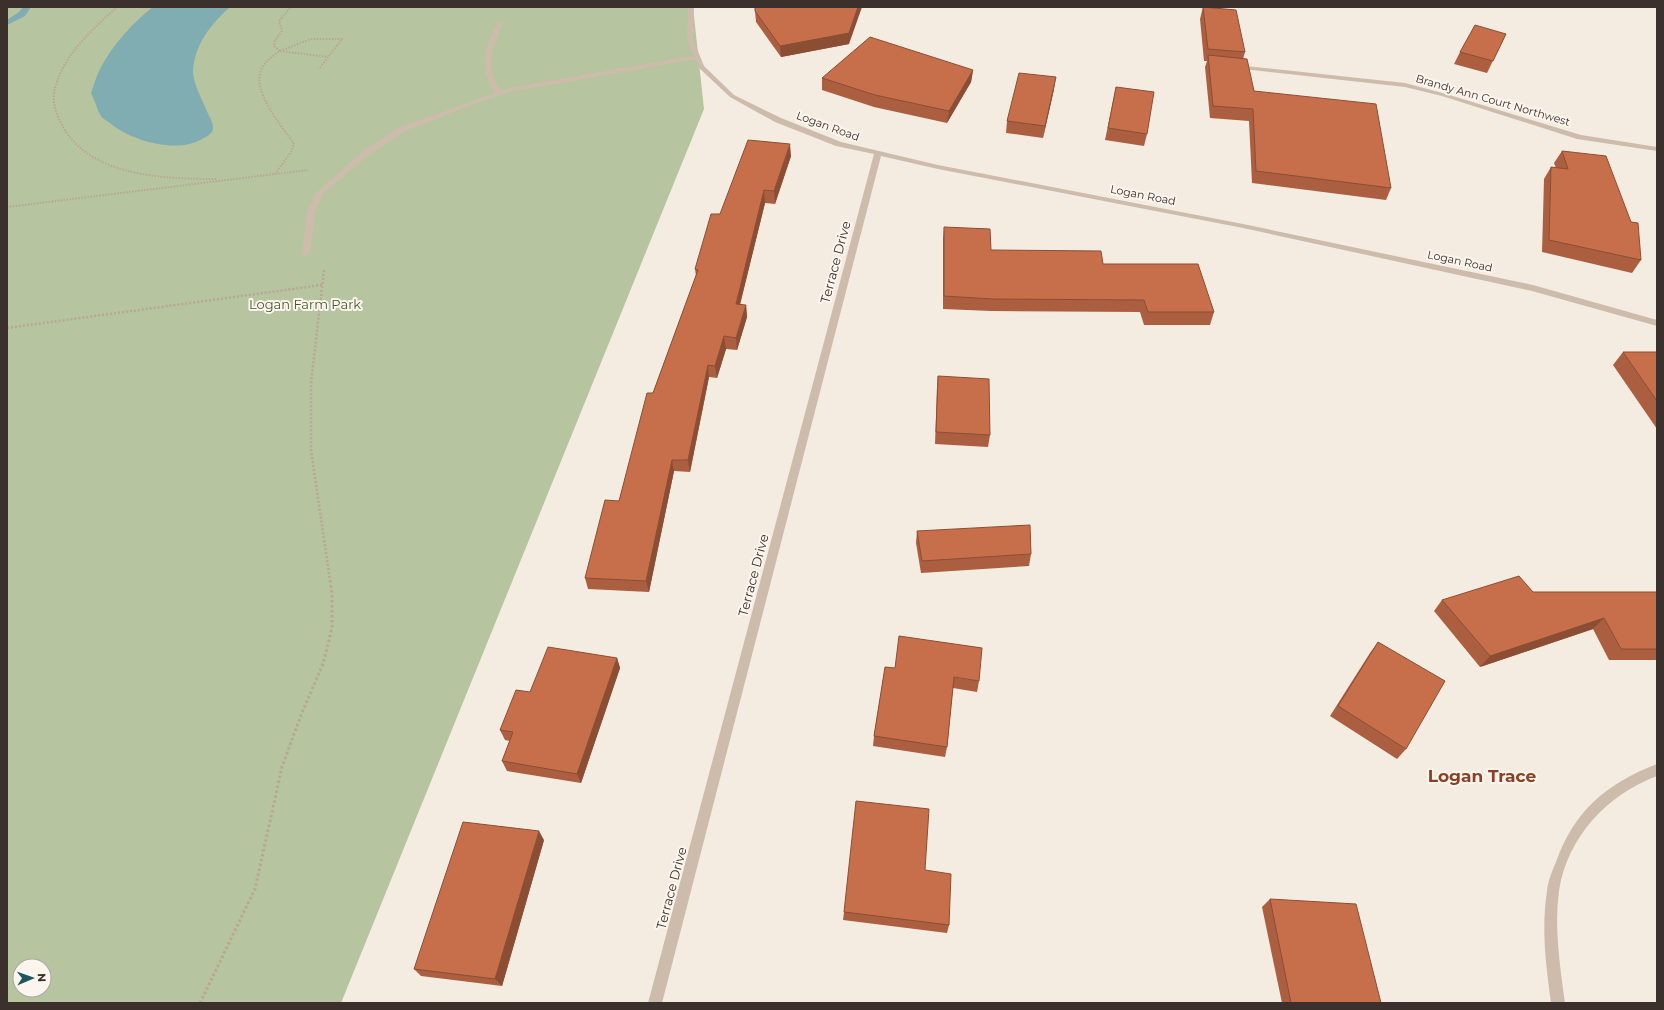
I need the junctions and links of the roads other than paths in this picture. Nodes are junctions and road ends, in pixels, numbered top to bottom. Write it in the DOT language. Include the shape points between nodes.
graph roads {
  1 [pos="691,7"];
  2 [pos="500,23"];
  3 [pos="697,57"];
  4 [pos="1226,66"];
  5 [pos="499,93"];
  6 [pos="1657,149"];
  7 [pos="878,154"];
  8 [pos="306,253"];
  9 [pos="1657,322"];
  10 [pos="1657,770"];
  11 [pos="656,1003"];
  12 [pos="1558,1003"];
  1 -- 3 [label="street, Logan Road" via="690,39"];
  2 -- 5 [label="street" via="489,54 488,68 490,80"];
  3 -- 5 [label="street"];
  3 -- 7 [label="street, Logan Road" via="701,67 732,96 778,120 832,141"];
  4 -- 6 [label="street, Brandy Ann Court Northwest" via="1405,86 1444,95 1580,136"];
  5 -- 8 [label="street" via="403,129 361,157 320,193 311,212"];
  7 -- 9 [label="street, Logan Road" via="1243,226 1533,288"];
  7 -- 11 [label="street, Terrace Drive"];
  10 -- 12 [label="street" via="1640,775 1610,794 1585,818 1564,853 1553,889 1550,937"];
}
